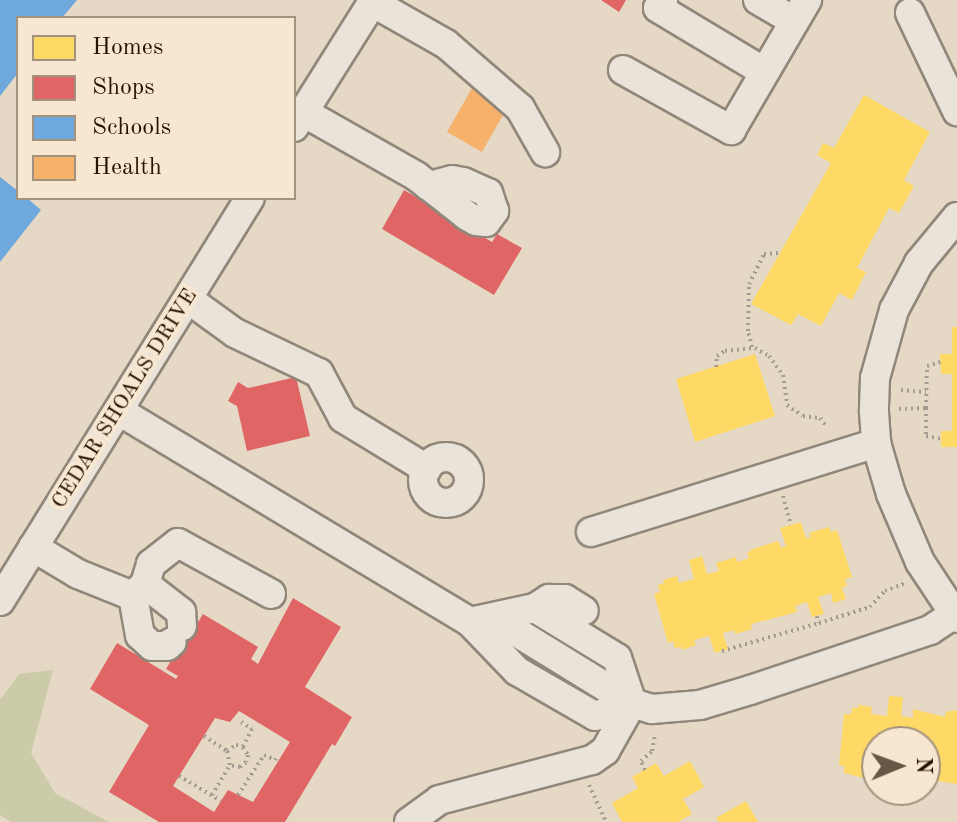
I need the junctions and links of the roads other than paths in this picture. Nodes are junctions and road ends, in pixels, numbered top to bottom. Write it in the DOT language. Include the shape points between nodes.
graph roads {
  1 [pos="663,0"];
  2 [pos="758,0"];
  3 [pos="373,1"];
  4 [pos="800,11"];
  5 [pos="910,13"];
  6 [pos="623,70"];
  7 [pos="763,71"];
  8 [pos="957,111"];
  9 [pos="299,119"];
  10 [pos="545,152"];
  11 [pos="429,186"];
  12 [pos="249,200"];
  13 [pos="957,217"];
  14 [pos="188,299"];
  15 [pos="119,411"];
  16 [pos="876,443"];
  17 [pos="427,469"];
  18 [pos="591,532"];
  19 [pos="33,547"];
  20 [pos="139,590"];
  21 [pos="271,594"];
  22 [pos="0,601"];
  23 [pos="535,608"];
  24 [pos="584,611"];
  25 [pos="955,616"];
  26 [pos="470,622"];
  27 [pos="632,703"];
  28 [pos="409,822"];
  1 -- 7 [label="street" via="658,8"];
  2 -- 4 [label="street"];
  3 -- 9 [label="street"];
  3 -- 10 [label="street" via="446,44 520,108"];
  4 -- 7 [label="street"];
  5 -- 8 [label="street"];
  6 -- 7 [label="street" via="731,130"];
  9 -- 11 [label="street"];
  12 -- 14 [label="street, CEDAR SHOALS DRIVE"];
  13 -- 16 [label="street" via="919,263 894,310 875,378"];
  14 -- 15 [label="street, CEDAR SHOALS DRIVE"];
  14 -- 17 [label="street" via="235,333 319,373 343,418"];
  15 -- 19 [label="street, CEDAR SHOALS DRIVE"];
  15 -- 26 [label="street"];
  16 -- 18 [label="street"];
  16 -- 25 [label="street" via="920,562"];
  19 -- 20 [label="street" via="78,574"];
  19 -- 22 [label="street, CEDAR SHOALS DRIVE"];
  20 -- 20 [label="street" via="140,635 152,646 167,646 177,634 181,612"];
  20 -- 21 [label="street" via="151,564 178,543"];
  23 -- 24 [label="street" via="549,599 565,599"];
  23 -- 26 [label="street"];
  23 -- 27 [label="street" via="617,658"];
  25 -- 27 [label="street" via="930,630 700,705 652,709"];
  26 -- 27 [label="street" via="518,633"];
  27 -- 28 [label="street" via="605,751 592,760 439,800"];
}
